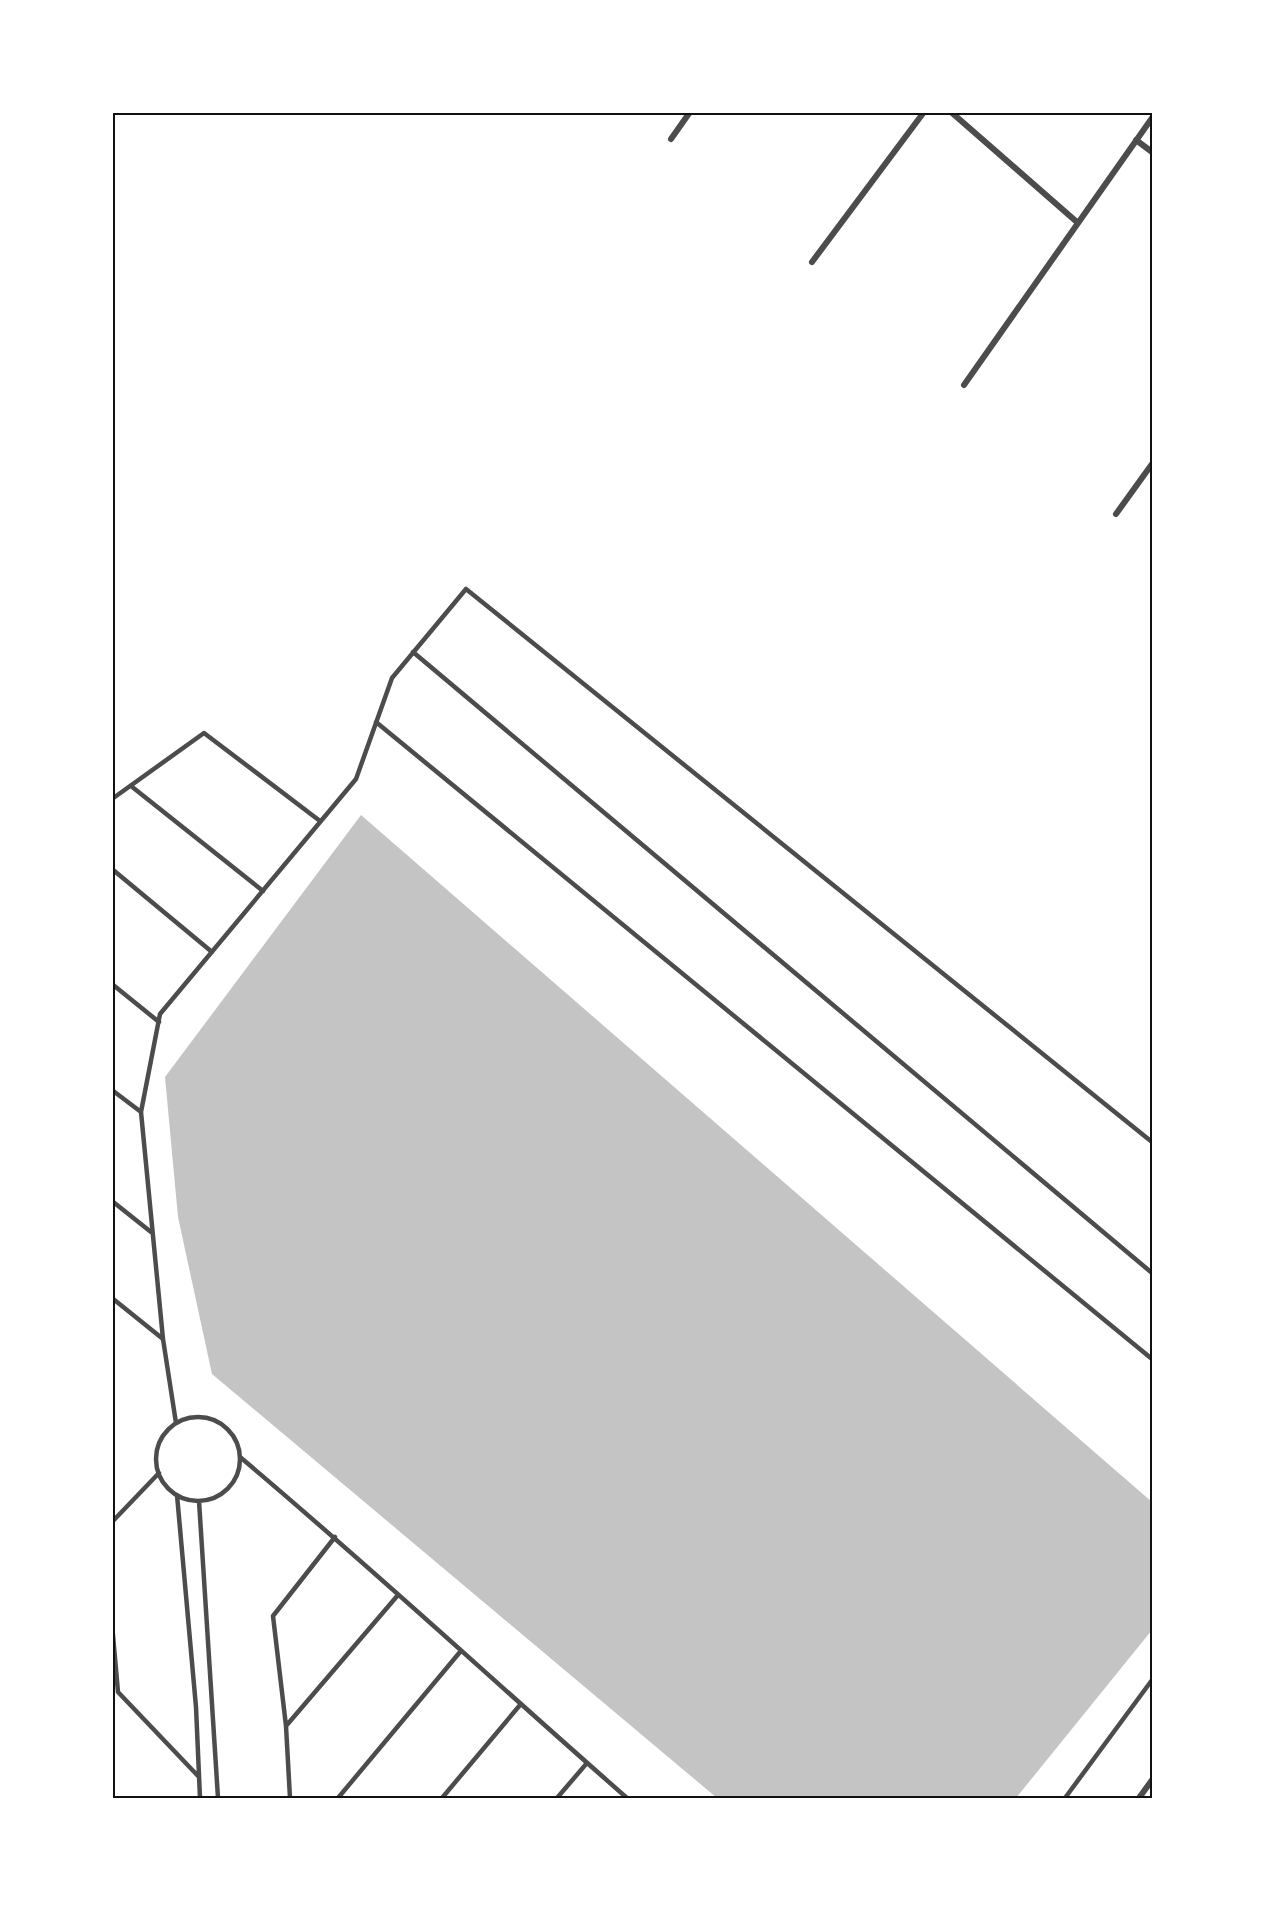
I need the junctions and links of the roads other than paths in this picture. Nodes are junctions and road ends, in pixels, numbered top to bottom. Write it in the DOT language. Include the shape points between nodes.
graph roads {
  1 [pos="690,112"];
  2 [pos="924,112"];
  3 [pos="951,112"];
  4 [pos="1152,118"];
  5 [pos="671,139"];
  6 [pos="1136,140"];
  7 [pos="1152,152"];
  8 [pos="1078,223"];
  9 [pos="812,262"];
  10 [pos="964,385"];
  11 [pos="1152,464"];
  12 [pos="1116,514"];
  13 [pos="413,652"];
  14 [pos="376,722"];
  15 [pos="130,786"];
  16 [pos="112,799"];
  17 [pos="320,821"];
  18 [pos="112,869"];
  19 [pos="263,891"];
  20 [pos="212,952"];
  21 [pos="112,984"];
  22 [pos="159,1022"];
  23 [pos="112,1090"];
  24 [pos="141,1112"];
  25 [pos="1152,1142"];
  26 [pos="112,1201"];
  27 [pos="151,1232"];
  28 [pos="1152,1273"];
  29 [pos="112,1298"];
  30 [pos="163,1339"];
  31 [pos="1152,1359"];
  32 [pos="176,1423"];
  33 [pos="240,1457"];
  34 [pos="159,1473"];
  35 [pos="177,1495"];
  36 [pos="199,1501"];
  37 [pos="112,1522"];
  38 [pos="335,1537"];
  39 [pos="398,1595"];
  40 [pos="112,1624"];
  41 [pos="460,1652"];
  42 [pos="1152,1680"];
  43 [pos="520,1705"];
  44 [pos="286,1726"];
  45 [pos="587,1763"];
  46 [pos="199,1777"];
  47 [pos="1152,1780"];
  48 [pos="200,1798"];
  49 [pos="218,1798"];
  50 [pos="290,1798"];
  51 [pos="338,1798"];
  52 [pos="442,1798"];
  53 [pos="557,1798"];
  54 [pos="627,1798"];
  55 [pos="1065,1798"];
  56 [pos="1139,1798"];
  1 -- 5 [label="street"];
  2 -- 9 [label="street"];
  3 -- 8 [label="street"];
  4 -- 6 [label="street"];
  6 -- 7 [label="street"];
  6 -- 8 [label="street"];
  8 -- 10 [label="street"];
  11 -- 12 [label="street"];
  13 -- 14 [label="lane" via="392,678"];
  13 -- 25 [label="lane" via="466,589"];
  13 -- 28 [label="lane"];
  14 -- 17 [label="lane" via="356,779"];
  14 -- 31 [label="lane"];
  15 -- 16 [label="lane"];
  15 -- 17 [label="lane" via="204,733"];
  15 -- 19 [label="lane"];
  17 -- 19 [label="lane"];
  18 -- 20 [label="lane"];
  19 -- 20 [label="lane"];
  20 -- 22 [label="lane" via="160,1014"];
  21 -- 22 [label="lane"];
  22 -- 24 [label="lane"];
  23 -- 24 [label="lane"];
  24 -- 27 [label="lane"];
  26 -- 27 [label="lane"];
  27 -- 30 [label="lane"];
  29 -- 30 [label="lane"];
  30 -- 32 [label="lane"];
  32 -- 33 [label="lane" via="188,1418 213,1419 233,1435"];
  32 -- 34 [label="lane" via="159,1445"];
  33 -- 36 [label="lane" via="232,1484 223,1493"];
  33 -- 38 [label="lane"];
  34 -- 35 [label="lane"];
  34 -- 37 [label="lane"];
  35 -- 36 [label="lane"];
  35 -- 46 [label="lane"];
  36 -- 49 [label="lane"];
  38 -- 39 [label="lane"];
  38 -- 44 [label="lane" via="273,1616"];
  39 -- 41 [label="lane"];
  39 -- 44 [label="lane"];
  40 -- 46 [label="lane" via="118,1692"];
  41 -- 43 [label="lane"];
  41 -- 51 [label="lane"];
  42 -- 55 [label="lane"];
  43 -- 45 [label="lane"];
  43 -- 52 [label="lane"];
  44 -- 50 [label="lane"];
  45 -- 53 [label="lane"];
  45 -- 54 [label="lane"];
  46 -- 48 [label="lane"];
  47 -- 56 [label="street"];
}
